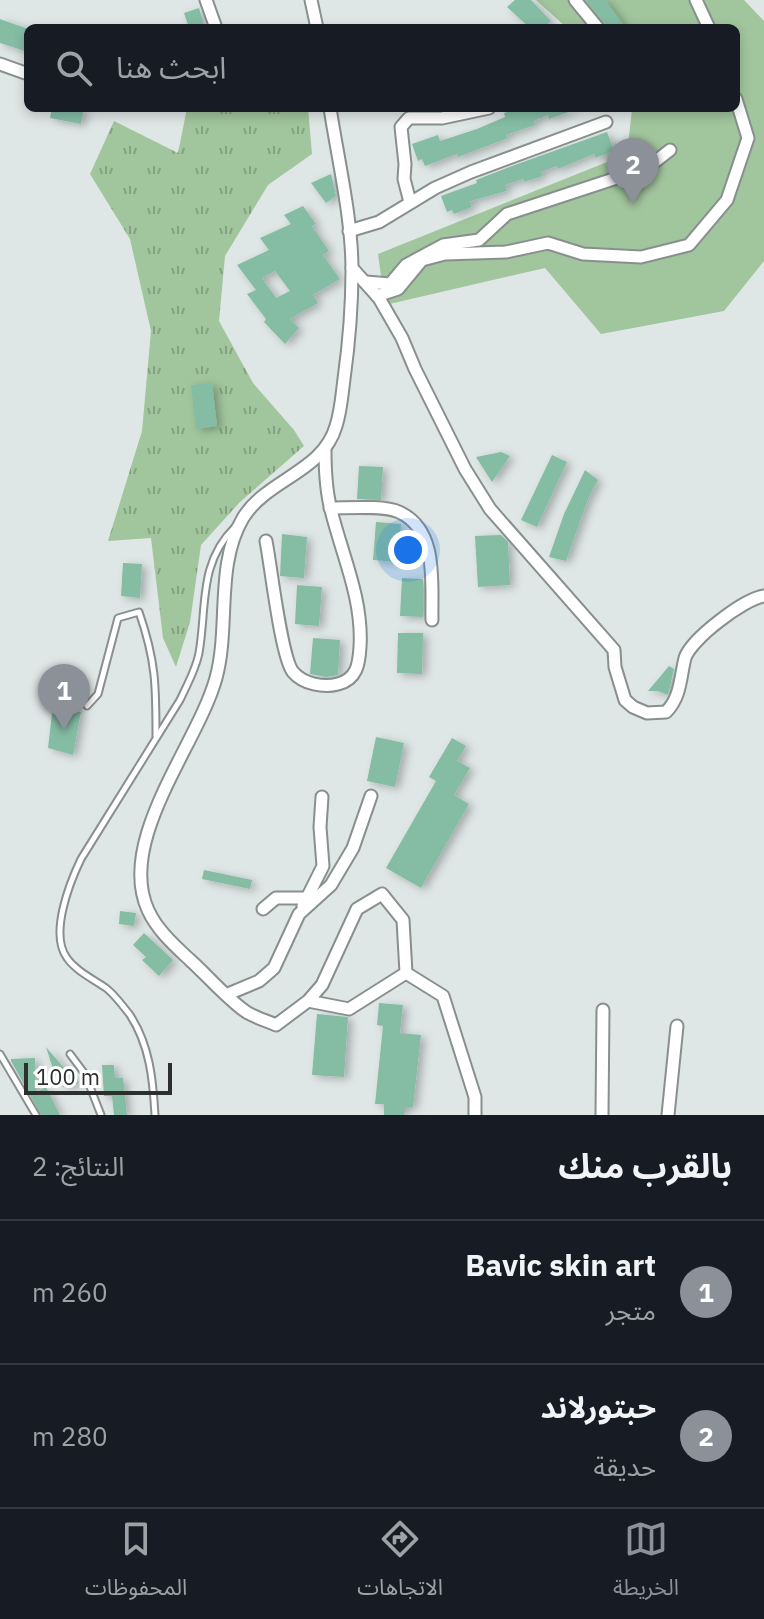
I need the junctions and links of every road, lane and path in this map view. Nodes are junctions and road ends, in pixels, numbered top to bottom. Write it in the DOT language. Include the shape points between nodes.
graph roads {
  1 [pos="206,0"];
  2 [pos="311,0"];
  3 [pos="575,0"];
  4 [pos="696,0"];
  5 [pos="215,24"];
  6 [pos="316,24"];
  7 [pos="595,24"];
  8 [pos="707,24"];
  9 [pos="0,64"];
  10 [pos="24,73"];
  11 [pos="331,112"];
  12 [pos="470,112"];
  13 [pos="740,112"];
  14 [pos="606,122"];
  15 [pos="670,150"];
  16 [pos="410,202"];
  17 [pos="349,231"];
  18 [pos="352,268"];
  19 [pos="366,282"];
  20 [pos="377,296"];
  21 [pos="325,450"];
  22 [pos="330,508"];
  23 [pos="241,521"];
  24 [pos="266,541"];
  25 [pos="764,596"];
  26 [pos="432,620"];
  27 [pos="87,706"];
  28 [pos="156,739"];
  29 [pos="371,796"];
  30 [pos="322,797"];
  31 [pos="307,898"];
  32 [pos="263,909"];
  33 [pos="299,914"];
  34 [pos="406,973"];
  35 [pos="228,994"];
  36 [pos="308,1001"];
  37 [pos="603,1010"];
  38 [pos="677,1026"];
  39 [pos="0,1054"];
  40 [pos="70,1054"];
  41 [pos="36,1115"];
  42 [pos="101,1115"];
  43 [pos="155,1115"];
  44 [pos="475,1115"];
  45 [pos="602,1115"];
  46 [pos="668,1115"];
  1 -- 5 [label="street"];
  2 -- 6 [label="street"];
  3 -- 7 [label="street"];
  4 -- 8 [label="street"];
  9 -- 10 [label="street"];
  11 -- 17 [label="street"];
  12 -- 16 [label="street" via="409,118 401,127"];
  13 -- 20 [label="street" via="748,138 727,200 689,245 641,257 583,254 548,243 506,252 445,254 422,260 398,289"];
  14 -- 16 [label="street" via="471,172"];
  15 -- 19 [label="street" via="647,168 507,214 479,240 443,245 406,265 390,284"];
  16 -- 17 [label="street" via="379,222"];
  17 -- 18 [label="street"];
  18 -- 19 [label="street"];
  18 -- 21 [label="street" via="348,349 337,422"];
  19 -- 20 [label="street"];
  20 -- 25 [label="street" via="481,496 614,650 620,688 633,707 666,712 679,690 690,647 731,611"];
  21 -- 22 [label="street"];
  21 -- 23 [label="street" via="276,485"];
  22 -- 24 [label="street" via="356,596 361,644 355,675 342,684 304,681 291,668"];
  22 -- 26 [label="street" via="394,511 415,524 429,556"];
  23 -- 28 [label="lane" via="213,561 202,607 199,655"];
  23 -- 35 [label="street" via="226,585 216,680 207,708 163,790 141,872 147,908 160,931"];
  27 -- 28 [label="lane" via="98,694 118,618 139,612 156,675"];
  28 -- 43 [label="lane" via="81,859 60,926 65,957 109,990 142,1038 154,1082"];
  29 -- 33 [label="street" via="353,848 331,885"];
  30 -- 31 [label="street" via="323,866"];
  31 -- 32 [label="street" via="276,898"];
  31 -- 33 [label="street"];
  33 -- 35 [label="street" via="274,968"];
  34 -- 36 [label="street" via="349,1009"];
  34 -- 36 [label="street" via="403,920 382,894 357,909 322,985"];
  34 -- 44 [label="street" via="443,996 475,1097"];
  35 -- 36 [label="street" via="246,1012 276,1025"];
  37 -- 45 [label="street"];
  38 -- 46 [label="street"];
  39 -- 41 [label="lane"];
  40 -- 42 [label="lane" via="85,1074"];
}
